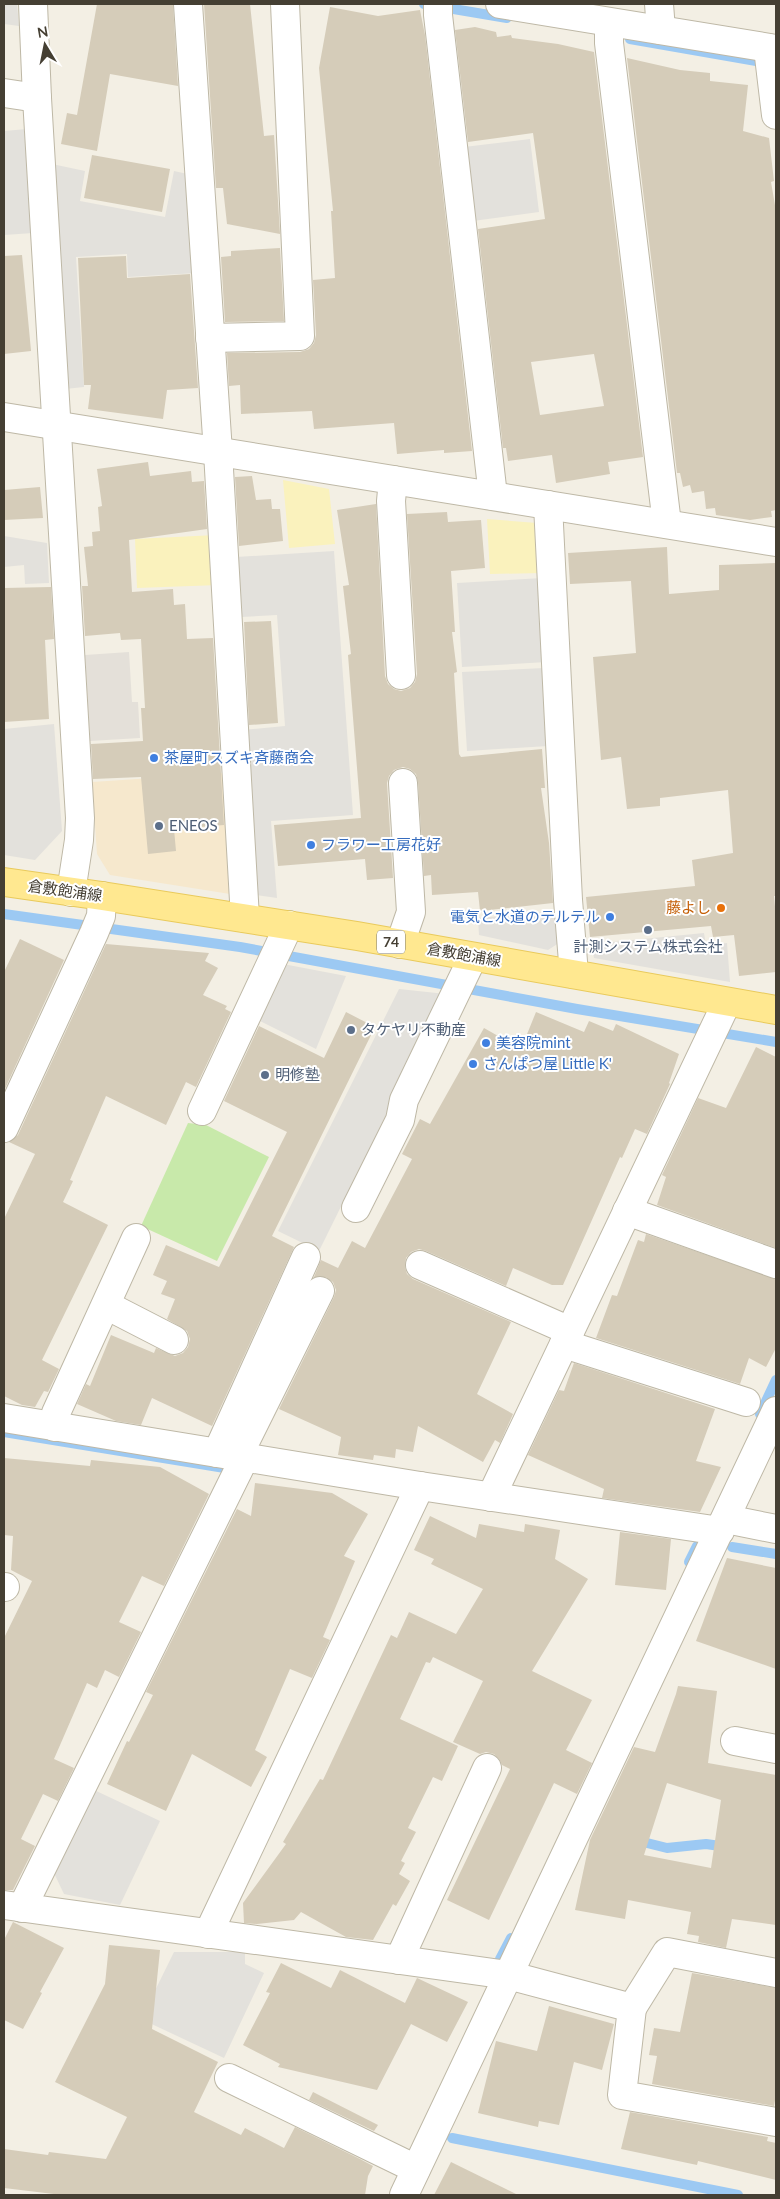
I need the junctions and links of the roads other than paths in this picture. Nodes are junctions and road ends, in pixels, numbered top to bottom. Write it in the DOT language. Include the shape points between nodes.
graph roads {
  1 [pos="34,4"];
  2 [pos="188,4"];
  3 [pos="285,4"];
  4 [pos="500,4"];
  5 [pos="438,9"];
  6 [pos="660,17"];
  7 [pos="608,31"];
  8 [pos="770,55"];
  9 [pos="4,94"];
  10 [pos="37,98"];
  11 [pos="776,115"];
  12 [pos="210,338"];
  13 [pos="4,417"];
  14 [pos="57,426"];
  15 [pos="218,459"];
  16 [pos="392,489"];
  17 [pos="493,496"];
  18 [pos="549,512"];
  19 [pos="667,524"];
  20 [pos="776,542"];
  21 [pos="401,676"];
  22 [pos="403,783"];
  23 [pos="4,882"];
  24 [pos="71,892"];
  25 [pos="99,916"];
  26 [pos="245,918"];
  27 [pos="280,944"];
  28 [pos="400,944"];
  29 [pos="473,957"];
  30 [pos="574,974"];
  31 [pos="776,1010"];
  32 [pos="717,1022"];
  33 [pos="202,1112"];
  34 [pos="4,1128"];
  35 [pos="356,1208"];
  36 [pos="627,1211"];
  37 [pos="136,1238"];
  38 [pos="306,1257"];
  39 [pos="776,1264"];
  40 [pos="420,1265"];
  41 [pos="320,1291"];
  42 [pos="106,1306"];
  43 [pos="567,1337"];
  44 [pos="174,1340"];
  45 [pos="746,1402"];
  46 [pos="776,1411"];
  47 [pos="4,1418"];
  48 [pos="55,1427"];
  49 [pos="235,1461"];
  50 [pos="416,1495"];
  51 [pos="491,1497"];
  52 [pos="723,1525"];
  53 [pos="776,1529"];
  54 [pos="736,1741"];
  55 [pos="776,1749"];
  56 [pos="487,1768"];
  57 [pos="13,1906"];
  58 [pos="208,1934"];
  59 [pos="399,1960"];
  60 [pos="776,1973"];
  61 [pos="508,1976"];
  62 [pos="632,2008"];
  63 [pos="229,2078"];
  64 [pos="776,2122"];
  65 [pos="416,2169"];
  66 [pos="404,2195"];
  1 -- 10 [label="street"];
  2 -- 12 [label="street"];
  3 -- 12 [label="street" via="300,336"];
  4 -- 7 [label="street"];
  5 -- 17 [label="street"];
  6 -- 7 [label="street"];
  6 -- 8 [label="street"];
  7 -- 19 [label="street"];
  8 -- 11 [label="street"];
  9 -- 10 [label="street"];
  10 -- 14 [label="street"];
  12 -- 15 [label="street"];
  13 -- 14 [label="street"];
  14 -- 15 [label="street"];
  14 -- 24 [label="street" via="80,818"];
  15 -- 16 [label="street"];
  15 -- 26 [label="street"];
  16 -- 17 [label="street"];
  16 -- 21 [label="street"];
  17 -- 18 [label="street"];
  18 -- 19 [label="street"];
  18 -- 30 [label="street"];
  19 -- 20 [label="street"];
  22 -- 28 [label="street" via="410,912"];
  23 -- 24 [label="main road, 倉敷飽浦線 / 74"];
  24 -- 25 [label="main road, 倉敷飽浦線 / 74"];
  25 -- 26 [label="main road, 倉敷飽浦線 / 74"];
  25 -- 34 [label="street"];
  26 -- 27 [label="main road, 倉敷飽浦線 / 74"];
  27 -- 28 [label="main road, 倉敷飽浦線 / 74"];
  27 -- 33 [label="street"];
  28 -- 29 [label="main road, 倉敷飽浦線 / 74"];
  29 -- 30 [label="main road, 倉敷飽浦線 / 74"];
  29 -- 35 [label="street" via="404,1100 400,1120"];
  30 -- 32 [label="main road, 倉敷飽浦線 / 74"];
  31 -- 32 [label="main road, 倉敷飽浦線 / 74"];
  32 -- 36 [label="street"];
  36 -- 39 [label="street"];
  36 -- 43 [label="street"];
  37 -- 42 [label="street"];
  38 -- 49 [label="street"];
  40 -- 43 [label="street"];
  41 -- 49 [label="street"];
  42 -- 44 [label="street"];
  42 -- 48 [label="street" via="56,1413"];
  43 -- 45 [label="street"];
  43 -- 51 [label="street"];
  46 -- 52 [label="street"];
  47 -- 48 [label="street"];
  48 -- 49 [label="street"];
  49 -- 50 [label="street"];
  49 -- 57 [label="street"];
  50 -- 51 [label="street"];
  50 -- 58 [label="street"];
  51 -- 52 [label="street"];
  52 -- 53 [label="street"];
  52 -- 61 [label="street"];
  54 -- 55 [label="street"];
  56 -- 59 [label="street"];
  57 -- 58 [label="street"];
  58 -- 59 [label="street"];
  59 -- 61 [label="street"];
  60 -- 62 [label="street" via="667,1952"];
  61 -- 62 [label="street"];
  61 -- 65 [label="street"];
  62 -- 64 [label="street" via="622,2095"];
  63 -- 65 [label="street"];
  65 -- 66 [label="street"];
}
